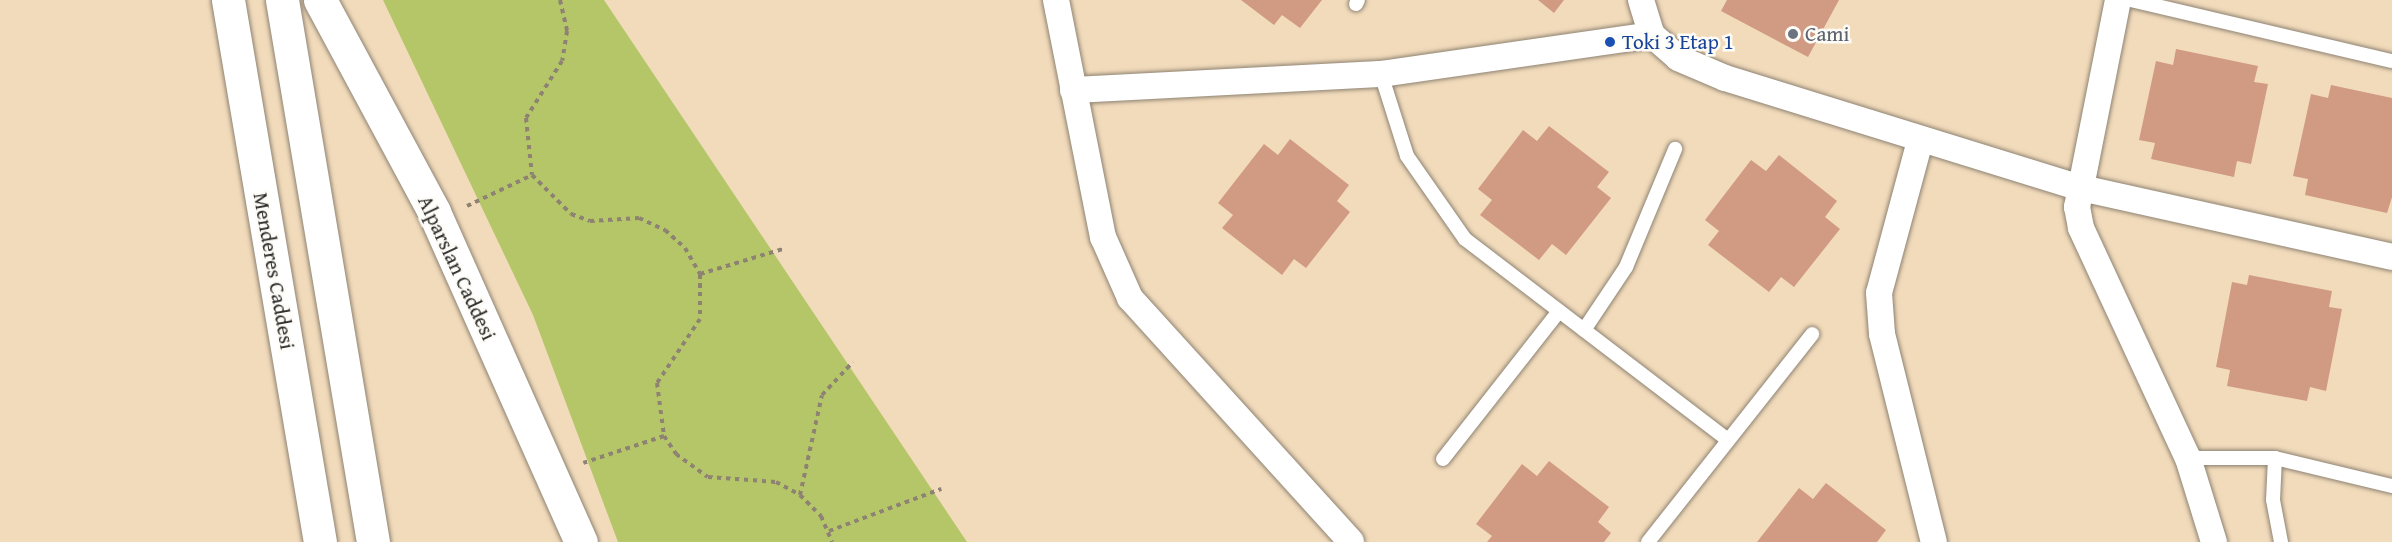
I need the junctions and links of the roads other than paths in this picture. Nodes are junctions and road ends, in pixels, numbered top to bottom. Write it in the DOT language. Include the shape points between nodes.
graph roads {
  1 [pos="228,0"];
  2 [pos="282,0"];
  3 [pos="320,0"];
  4 [pos="1056,0"];
  5 [pos="1641,0"];
  6 [pos="2118,0"];
  7 [pos="2131,0"];
  8 [pos="1652,35"];
  9 [pos="2392,61"];
  10 [pos="1381,74"];
  11 [pos="1073,90"];
  12 [pos="1920,141"];
  13 [pos="1675,149"];
  14 [pos="2077,187"];
  15 [pos="2392,257"];
  16 [pos="1559,311"];
  17 [pos="1584,330"];
  18 [pos="1812,334"];
  19 [pos="1728,440"];
  20 [pos="2188,458"];
  21 [pos="2275,458"];
  22 [pos="1443,459"];
  23 [pos="2392,486"];
  24 [pos="320,542"];
  25 [pos="373,542"];
  26 [pos="581,542"];
  27 [pos="1352,542"];
  28 [pos="1648,542"];
  29 [pos="1934,542"];
  30 [pos="2214,542"];
  31 [pos="2281,542"];
  1 -- 24 [label="main road, Menderes Caddesi"];
  2 -- 25 [label="main road"];
  3 -- 26 [label="main road, Alparslan Caddesi" via="437,220"];
  4 -- 11 [label="street"];
  5 -- 8 [label="street"];
  6 -- 14 [label="street"];
  7 -- 9 [label="lane"];
  8 -- 10 [label="street"];
  8 -- 12 [label="street" via="1678,58 1725,78"];
  10 -- 11 [label="street"];
  10 -- 16 [label="lane" via="1407,156 1443,213 1465,239"];
  11 -- 27 [label="street" via="1103,237 1130,298"];
  12 -- 14 [label="street"];
  12 -- 29 [label="street" via="1879,293 1882,334"];
  13 -- 17 [label="lane" via="1626,267"];
  14 -- 15 [label="street"];
  14 -- 20 [label="street" via="2081,228"];
  16 -- 17 [label="lane"];
  16 -- 22 [label="lane"];
  17 -- 19 [label="lane"];
  18 -- 19 [label="lane"];
  19 -- 28 [label="lane"];
  20 -- 21 [label="lane"];
  20 -- 30 [label="street"];
  21 -- 23 [label="lane"];
  21 -- 31 [label="lane" via="2272,500"];
}
